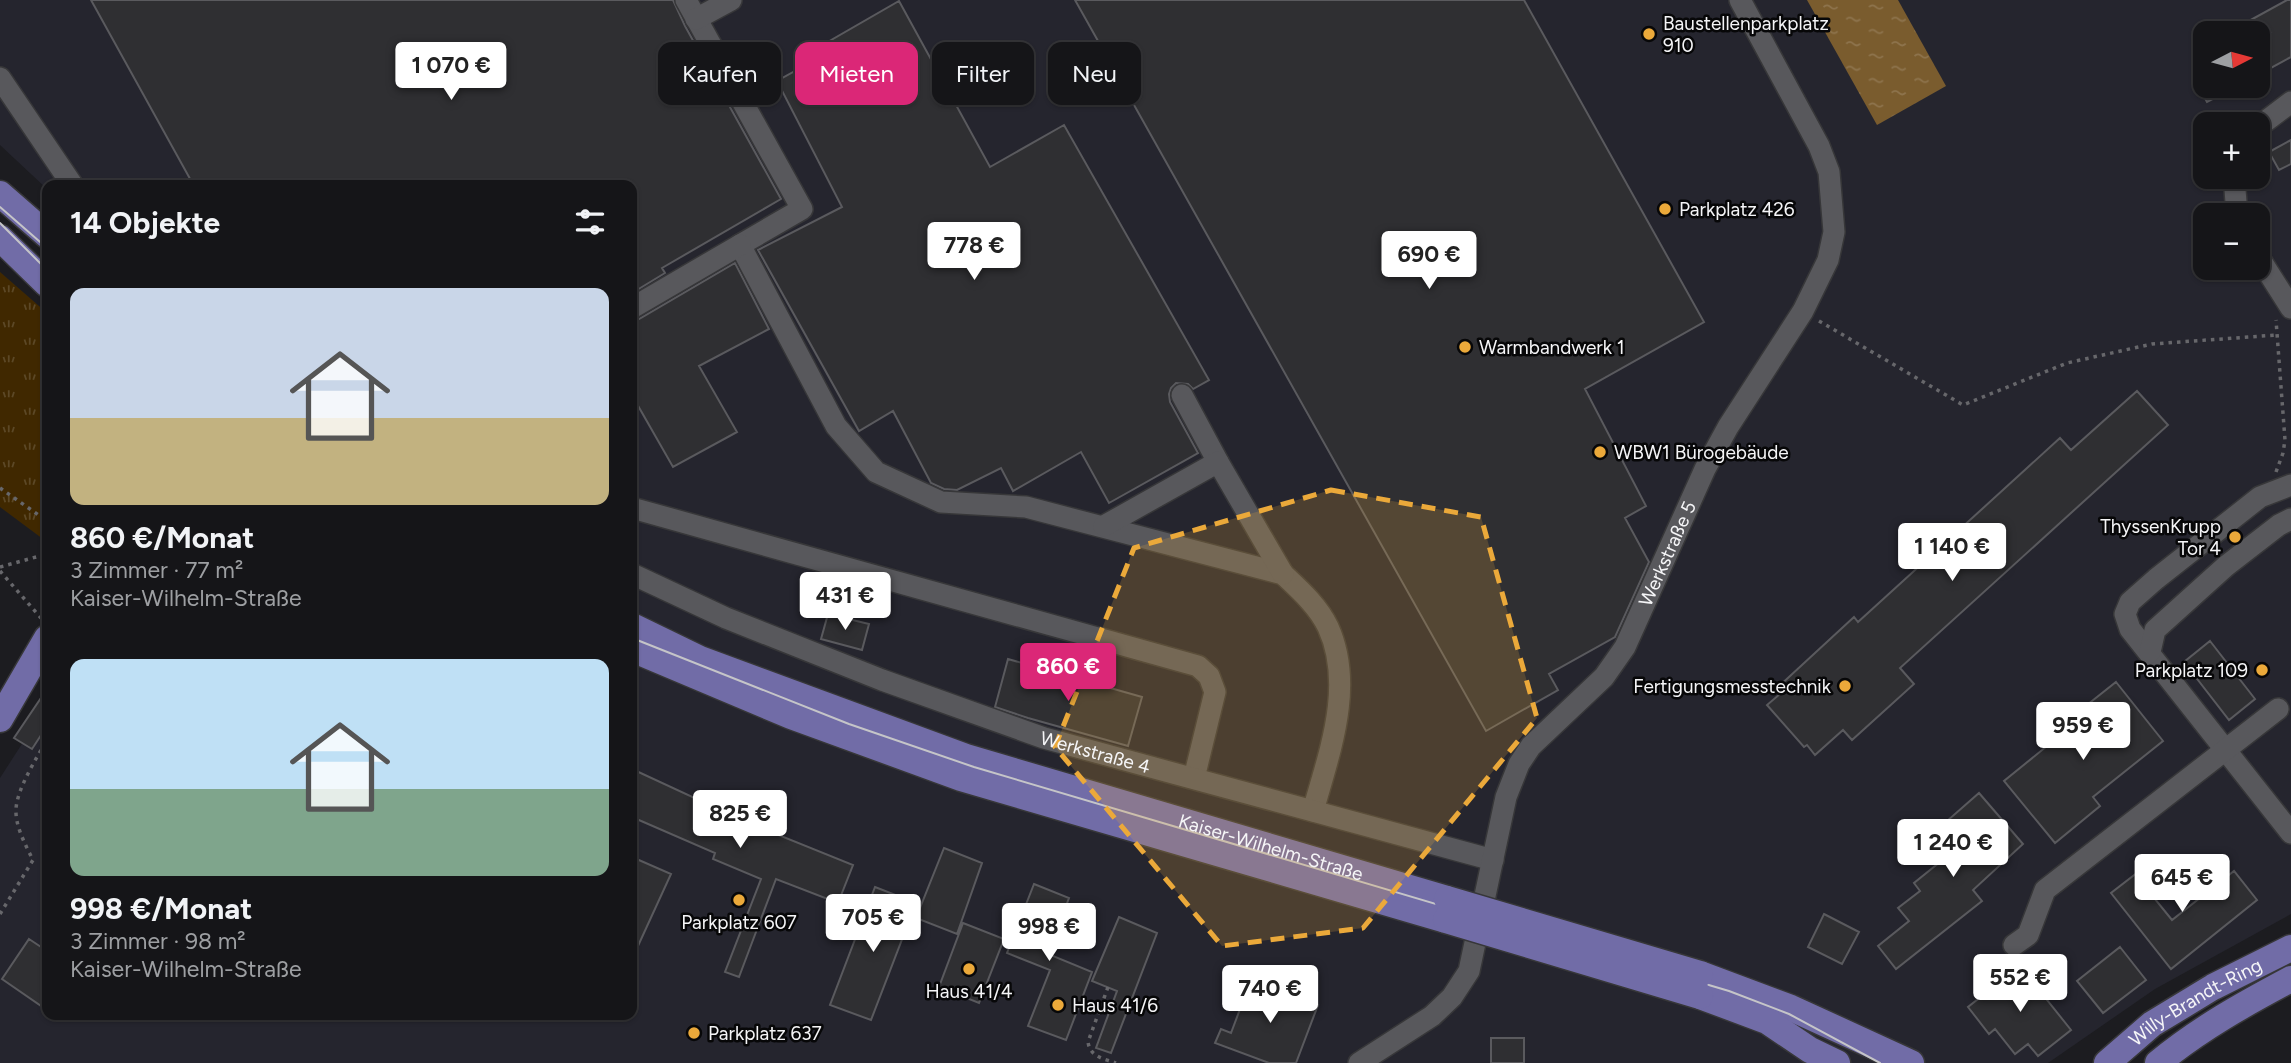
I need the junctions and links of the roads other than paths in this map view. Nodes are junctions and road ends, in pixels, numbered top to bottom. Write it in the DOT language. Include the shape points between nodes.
graph roads {
  1 [pos="686,0"];
  2 [pos="731,0"];
  3 [pos="1740,0"];
  4 [pos="696,19"];
  5 [pos="0,78"];
  6 [pos="2291,102"];
  7 [pos="2270,118"];
  8 [pos="69,180"];
  9 [pos="0,194"];
  10 [pos="42,231"];
  11 [pos="0,238"];
  12 [pos="740,245"];
  13 [pos="2270,278"];
  14 [pos="42,279"];
  15 [pos="637,306"];
  16 [pos="2291,308"];
  17 [pos="1182,395"];
  18 [pos="1218,462"];
  19 [pos="2285,487"];
  20 [pos="637,509"];
  21 [pos="2291,519"];
  22 [pos="1104,526"];
  23 [pos="1283,574"];
  24 [pos="637,576"];
  25 [pos="637,628"];
  26 [pos="42,647"];
  27 [pos="637,651"];
  28 [pos="2150,652"];
  29 [pos="2278,709"];
  30 [pos="0,719"];
  31 [pos="2226,748"];
  32 [pos="1194,778"];
  33 [pos="1313,811"];
  34 [pos="2288,832"];
  35 [pos="1493,860"];
  36 [pos="1447,910"];
  37 [pos="2014,945"];
  38 [pos="2291,948"];
  39 [pos="2291,979"];
  40 [pos="1700,985"];
  41 [pos="1816,1056"];
  42 [pos="1359,1063"];
  43 [pos="1837,1063"];
  44 [pos="1911,1063"];
  45 [pos="2107,1063"];
  46 [pos="2158,1063"];
  1 -- 4 [label="street"];
  2 -- 4 [label="street"];
  3 -- 35 [label="street, Werkstraße 5" via="1829,172 1834,232 1828,260 1803,311 1705,469 1625,647 1604,677 1531,746 1519,764 1506,797"];
  4 -- 12 [label="street" via="802,209"];
  5 -- 8 [label="street"];
  6 -- 7 [label="street"];
  9 -- 10 [label="main road"];
  11 -- 14 [label="main road"];
  12 -- 15 [label="street"];
  12 -- 22 [label="street" via="836,426 876,472 941,502 1026,507"];
  13 -- 16 [label="street"];
  17 -- 18 [label="street"];
  18 -- 22 [label="street"];
  18 -- 23 [label="street"];
  19 -- 28 [label="street" via="2260,497 2130,602 2125,614 2130,629"];
  20 -- 32 [label="street" via="1198,666 1209,676 1215,692"];
  21 -- 28 [label="street" via="2226,566 2155,630"];
  22 -- 23 [label="street"];
  23 -- 33 [label="street" via="1307,596 1327,626 1337,655 1339,715"];
  24 -- 32 [label="street, Werkstraße 4" via="726,618 882,680 1044,738"];
  25 -- 36 [label="main road, Kaiser-Wilhelm-Straße" via="700,659 966,757"];
  26 -- 30 [label="main road"];
  27 -- 36 [label="main road, Kaiser-Wilhelm-Straße" via="791,716 961,778"];
  28 -- 31 [label="street"];
  29 -- 31 [label="street"];
  31 -- 34 [label="street"];
  31 -- 37 [label="street" via="2045,890 2028,935"];
  32 -- 33 [label="street, Werkstraße 4"];
  33 -- 35 [label="street, Werkstraße 4"];
  35 -- 42 [label="street, Werkstraße 5" via="1469,971 1452,998"];
  36 -- 40 [label="main road, Kaiser-Wilhelm-Straße, bridge"];
  38 -- 45 [label="main road, Willy-Brandt-Ring" via="2152,1024"];
  39 -- 46 [label="main road, Willy-Brandt-Ring" via="2228,1013"];
  40 -- 41 [label="main road, Kaiser-Wilhelm-Straße" via="1767,1021"];
  40 -- 44 [label="main road, Kaiser-Wilhelm-Straße" via="1791,1008"];
  41 -- 43 [label="main road, Kaiser-Wilhelm-Straße"];
}
